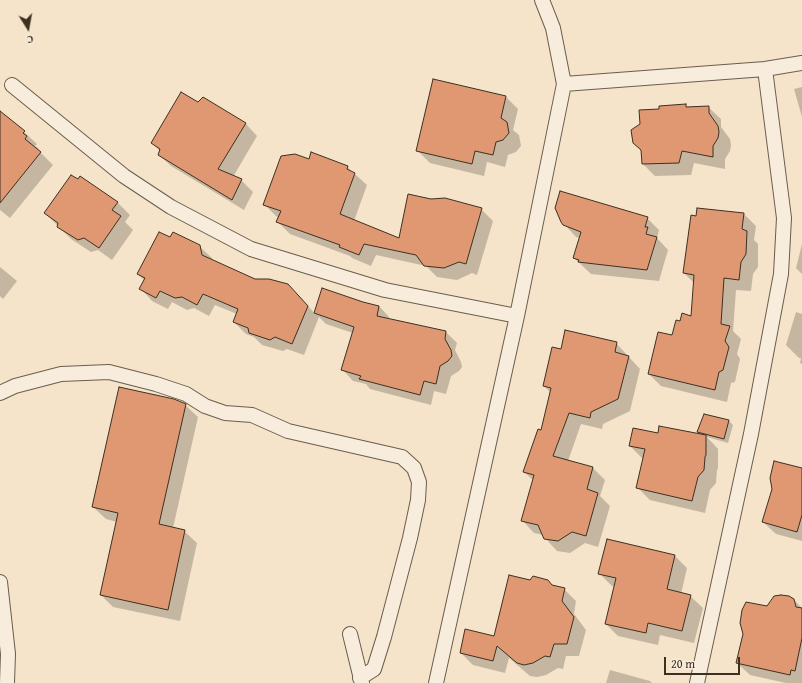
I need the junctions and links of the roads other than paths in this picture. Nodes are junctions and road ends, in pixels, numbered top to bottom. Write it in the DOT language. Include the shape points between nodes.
graph roads {
  1 [pos="542,0"];
  2 [pos="802,63"];
  3 [pos="765,69"];
  4 [pos="564,84"];
  5 [pos="12,86"];
  6 [pos="517,316"];
  7 [pos="0,393"];
  8 [pos="0,582"];
  9 [pos="350,634"];
  10 [pos="361,680"];
  11 [pos="6,683"];
  12 [pos="436,683"];
  13 [pos="697,683"];
  1 -- 4 [label="lane" via="553,28"];
  2 -- 3 [label="lane"];
  3 -- 4 [label="lane"];
  3 -- 13 [label="lane" via="784,218 781,274 751,434"];
  4 -- 6 [label="lane"];
  5 -- 6 [label="lane" via="124,176 171,207 251,249 385,290"];
  6 -- 12 [label="lane"];
  7 -- 10 [label="lane" via="14,386 61,374 109,372 186,394 205,406 225,412 252,415 288,431 402,457 414,468 419,482 418,500 374,669"];
  8 -- 11 [label="lane" via="8,654"];
  9 -- 10 [label="lane"];
}
